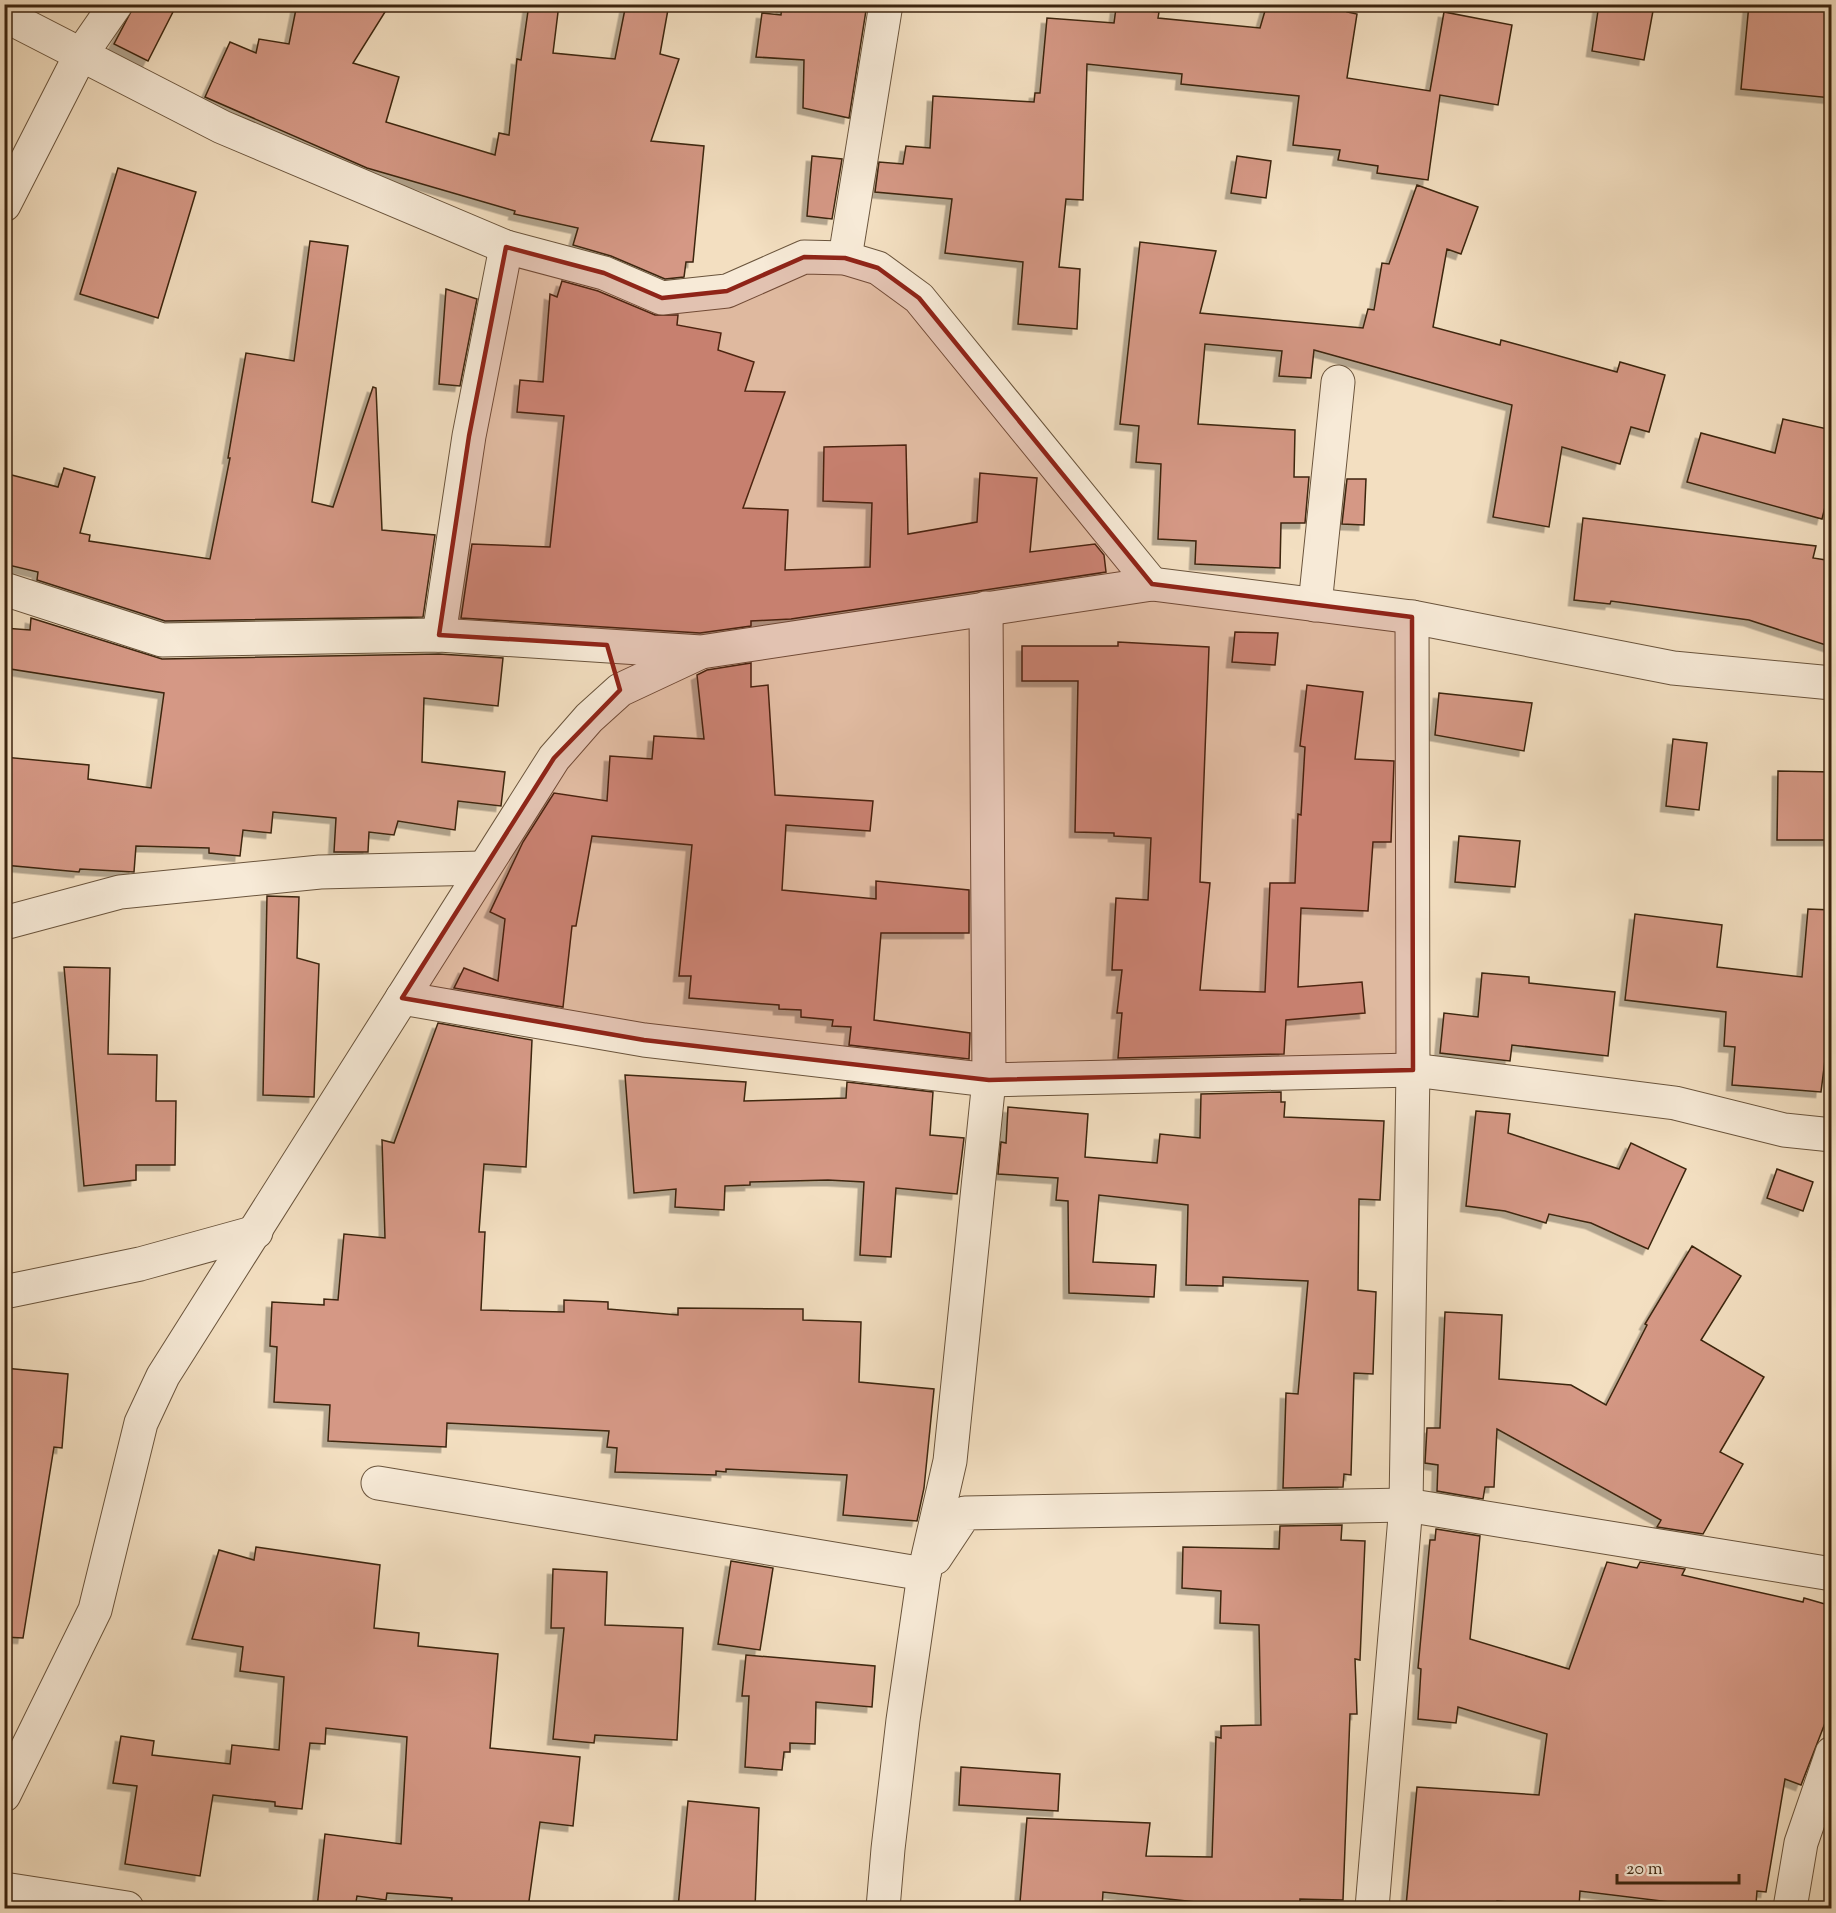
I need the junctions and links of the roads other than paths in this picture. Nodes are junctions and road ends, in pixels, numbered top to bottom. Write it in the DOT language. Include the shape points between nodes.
graph roads {
  1 [pos="116,4"];
  2 [pos="886,4"];
  3 [pos="4,15"];
  4 [pos="80,56"];
  5 [pos="4,205"];
  6 [pos="506,247"];
  7 [pos="845,258"];
  8 [pos="1338,382"];
  9 [pos="1152,584"];
  10 [pos="4,589"];
  11 [pos="1315,604"];
  12 [pos="986,608"];
  13 [pos="1412,617"];
  14 [pos="439,635"];
  15 [pos="607,645"];
  16 [pos="701,652"];
  17 [pos="1832,683"];
  18 [pos="620,690"];
  19 [pos="482,868"];
  20 [pos="4,923"];
  21 [pos="402,998"];
  22 [pos="1413,1070"];
  23 [pos="989,1080"];
  24 [pos="1832,1135"];
  25 [pos="256,1232"];
  26 [pos="4,1292"];
  27 [pos="378,1483"];
  28 [pos="1406,1504"];
  29 [pos="924,1574"];
  30 [pos="1832,1574"];
  31 [pos="1832,1753"];
  32 [pos="4,1795"];
  33 [pos="4,1888"];
  34 [pos="127,1908"];
  35 [pos="883,1908"];
  36 [pos="1372,1908"];
  37 [pos="1790,1908"];
  1 -- 4 [label="street"];
  2 -- 7 [label="street"];
  3 -- 4 [label="street"];
  4 -- 5 [label="street"];
  4 -- 6 [label="street" via="222,127"];
  6 -- 7 [label="street" via="604,273 662,298 727,291 804,257"];
  6 -- 14 [label="street" via="469,436"];
  7 -- 9 [label="street" via="878,268 919,298"];
  8 -- 11 [label="street"];
  9 -- 11 [label="street"];
  9 -- 12 [label="street"];
  10 -- 14 [label="street" via="162,640"];
  11 -- 13 [label="street"];
  12 -- 16 [label="street"];
  12 -- 23 [label="street"];
  13 -- 17 [label="street" via="1673,668"];
  13 -- 22 [label="street"];
  14 -- 15 [label="street"];
  15 -- 16 [label="street"];
  15 -- 18 [label="street"];
  16 -- 18 [label="street"];
  18 -- 19 [label="street" via="554,758"];
  19 -- 20 [label="street" via="320,872 120,892"];
  19 -- 21 [label="street"];
  21 -- 23 [label="street" via="644,1040"];
  21 -- 25 [label="street"];
  22 -- 23 [label="street"];
  22 -- 24 [label="street" via="1675,1102 1784,1130"];
  22 -- 28 [label="street"];
  23 -- 29 [label="street" via="950,1461"];
  25 -- 26 [label="street" via="140,1264"];
  25 -- 32 [label="street" via="163,1376 141,1423 95,1610"];
  27 -- 29 [label="street"];
  28 -- 29 [label="street" via="965,1513"];
  28 -- 30 [label="street"];
  28 -- 36 [label="street"];
  29 -- 35 [label="street"];
  31 -- 37 [label="street" via="1801,1843"];
  33 -- 34 [label="street"];
}
